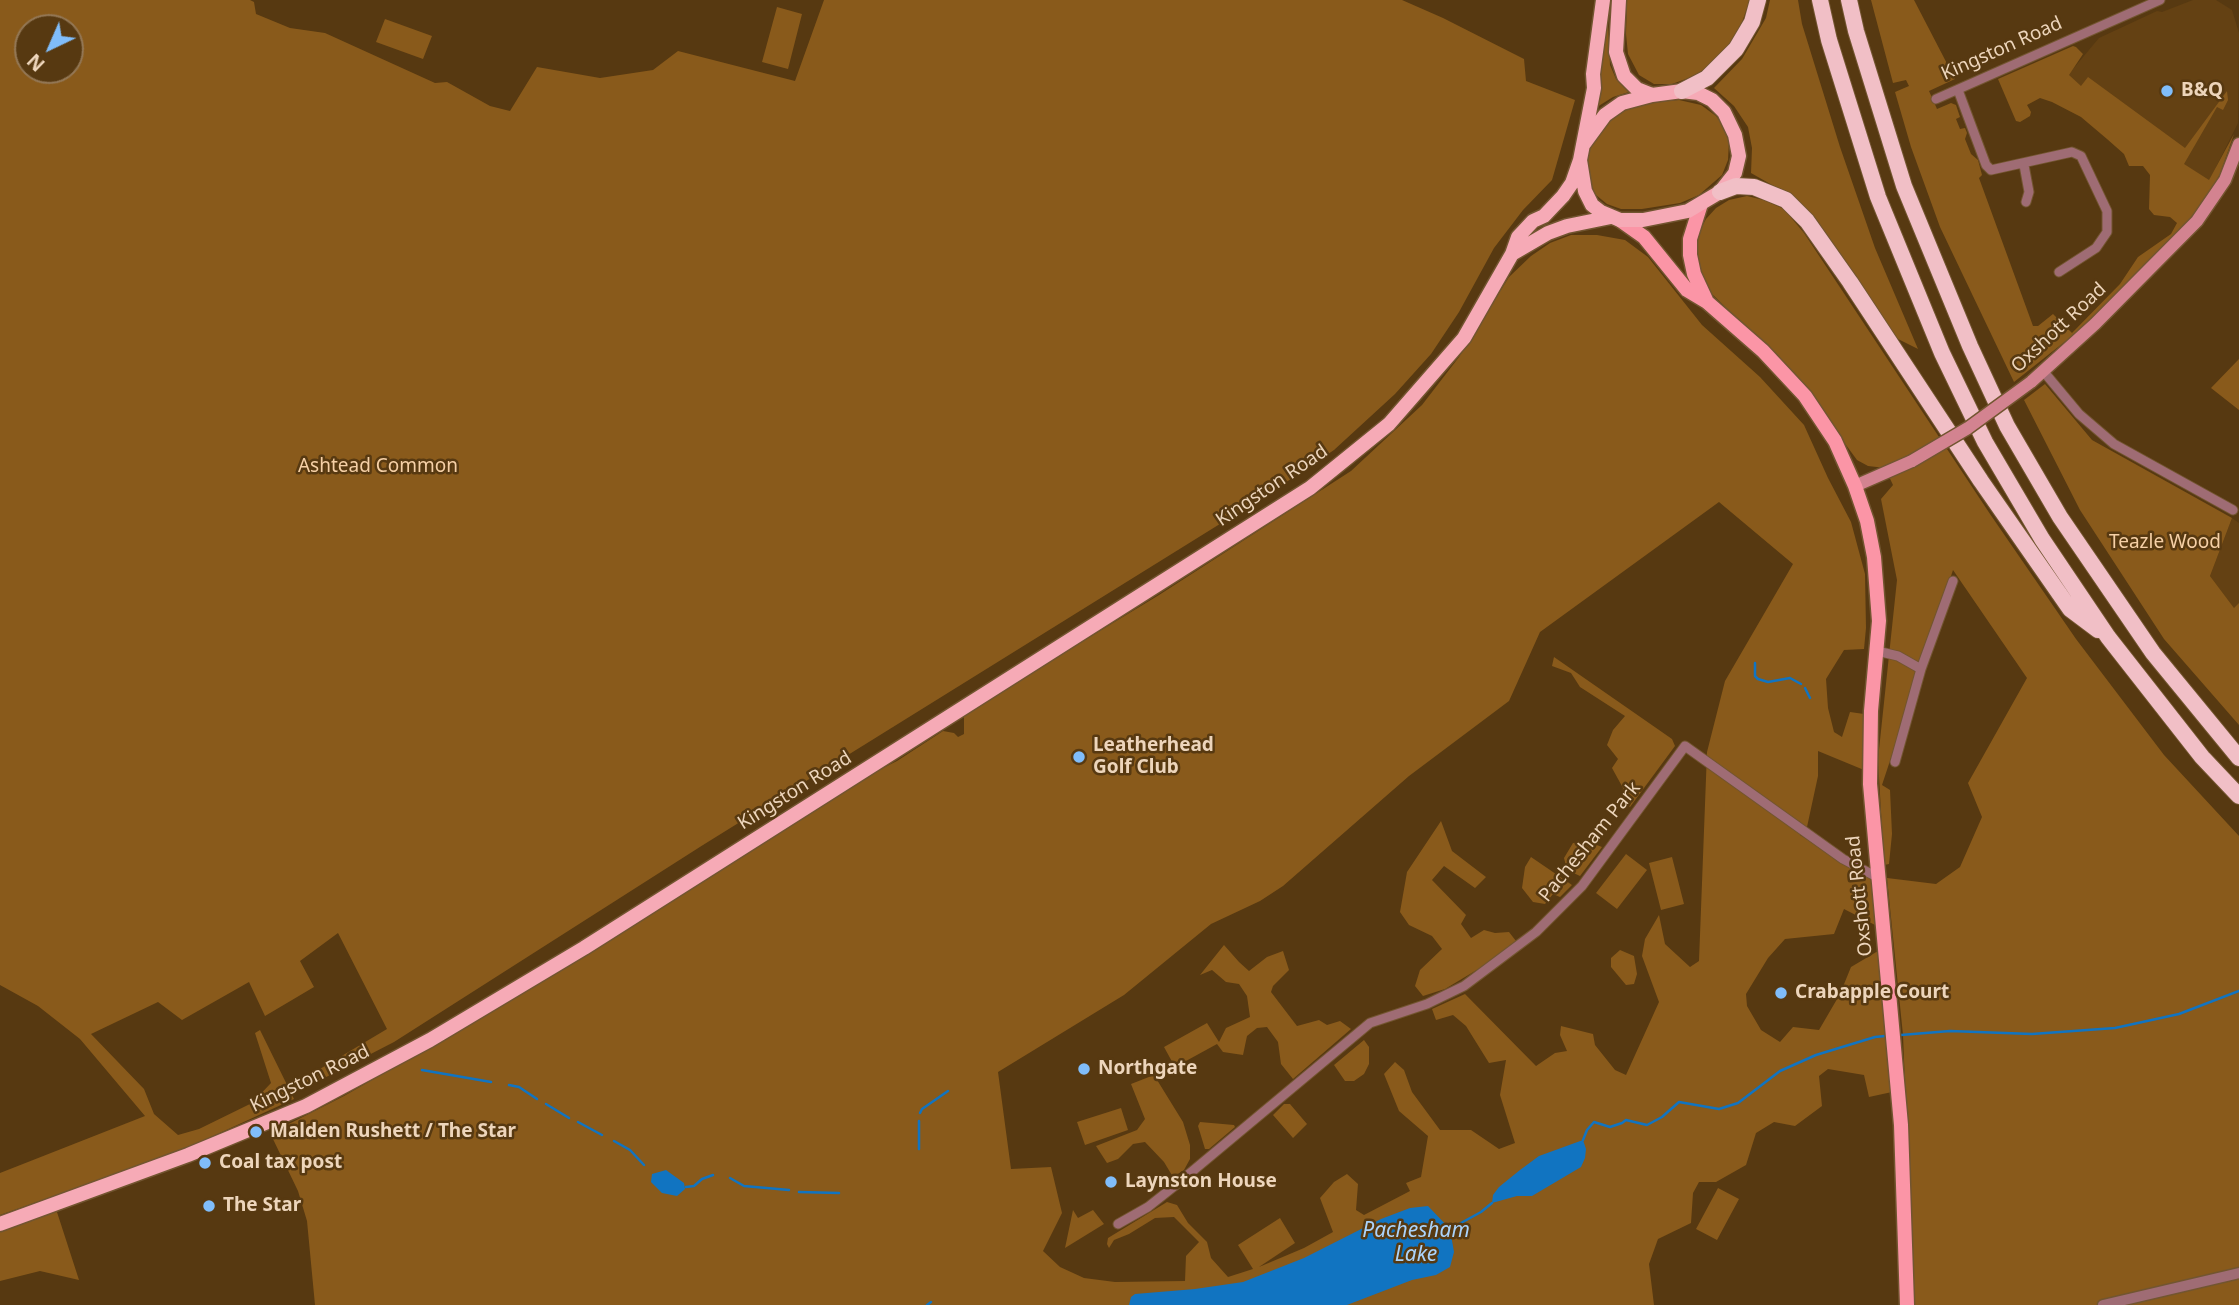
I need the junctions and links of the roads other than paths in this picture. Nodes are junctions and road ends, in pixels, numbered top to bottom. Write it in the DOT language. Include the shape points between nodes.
graph roads {
  1 [pos="1603,0"];
  2 [pos="1619,0"];
  3 [pos="1758,0"];
  4 [pos="1820,0"];
  5 [pos="1849,0"];
  6 [pos="2160,0"];
  7 [pos="1593,74"];
  8 [pos="1958,90"];
  9 [pos="1682,91"];
  10 [pos="1652,95"];
  11 [pos="1936,100"];
  12 [pos="2239,144"];
  13 [pos="1583,145"];
  14 [pos="1580,160"];
  15 [pos="2024,165"];
  16 [pos="1720,192"];
  17 [pos="2026,202"];
  18 [pos="1701,204"];
  19 [pos="1616,219"];
  20 [pos="1533,221"];
  21 [pos="1512,254"];
  22 [pos="2059,272"];
  23 [pos="1707,302"];
  24 [pos="2043,372"];
  25 [pos="1855,486"];
  26 [pos="2233,510"];
  27 [pos="1953,581"];
  28 [pos="2108,637"];
  29 [pos="1877,651"];
  30 [pos="1921,669"];
  31 [pos="2239,758"];
  32 [pos="1895,762"];
  33 [pos="2239,796"];
  34 [pos="1877,877"];
  35 [pos="0,1224"];
  36 [pos="1118,1224"];
  37 [pos="2239,1273"];
  38 [pos="1907,1305"];
  39 [pos="2103,1305"];
  1 -- 7 [label="highway"];
  2 -- 10 [label="highway" via="1616,52 1624,76"];
  3 -- 9 [label="highway" via="1752,22 1736,49 1707,78"];
  4 -- 28 [label="highway" via="1878,197 1942,353 1985,442 2042,539"];
  5 -- 31 [label="highway" via="1904,186 2007,426 2060,517 2152,653"];
  6 -- 8 [label="street, Kingston Road"];
  7 -- 13 [label="highway"];
  7 -- 20 [label="highway" via="1568,171 1557,193"];
  8 -- 11 [label="street, Kingston Road"];
  8 -- 15 [label="street" via="1988,168 1995,171"];
  9 -- 10 [label="highway"];
  9 -- 16 [label="highway" via="1712,100 1735,135 1739,156 1735,173"];
  10 -- 13 [label="highway" via="1622,103 1605,115"];
  12 -- 24 [label="main road, Oxshott Road" via="2225,180 2197,221"];
  13 -- 14 [label="highway"];
  14 -- 19 [label="highway" via="1592,205"];
  14 -- 20 [label="highway, Kingston Road" via="1563,196"];
  15 -- 17 [label="street" via="2029,192"];
  15 -- 22 [label="street" via="2079,153 2107,211 2103,240"];
  16 -- 18 [label="highway"];
  16 -- 28 [label="highway" via="1735,186 1754,187 1786,200 1807,221 2070,609"];
  18 -- 19 [label="highway" via="1667,217"];
  18 -- 23 [label="main road, Oxshott Road" via="1690,255"];
  19 -- 21 [label="highway, Kingston Road" via="1567,226"];
  19 -- 23 [label="main road, Oxshott Road" via="1644,237 1687,290"];
  20 -- 21 [label="highway, Kingston Road" via="1518,237"];
  21 -- 35 [label="highway, Kingston Road" via="1464,338 1424,386 1390,424 1310,488 584,948 430,1040 306,1107"];
  23 -- 25 [label="main road, Oxshott Road" via="1805,396 1835,442"];
  24 -- 25 [label="main road, Oxshott Road, bridge" via="1968,428 1912,461"];
  24 -- 26 [label="street" via="2078,414 2114,444"];
  25 -- 29 [label="main road, Oxshott Road" via="1874,557"];
  27 -- 30 [label="street"];
  28 -- 33 [label="highway" via="2202,757"];
  29 -- 30 [label="street"];
  29 -- 34 [label="main road, Oxshott Road" via="1869,760"];
  30 -- 32 [label="street"];
  34 -- 36 [label="street, Pachesham Park" via="1843,859 1685,746 1582,886 1536,932 1464,986 1423,1006 1370,1023 1177,1184"];
  34 -- 38 [label="main road, Oxshott Road" via="1900,1125"];
  37 -- 39 [label="street"];
}
